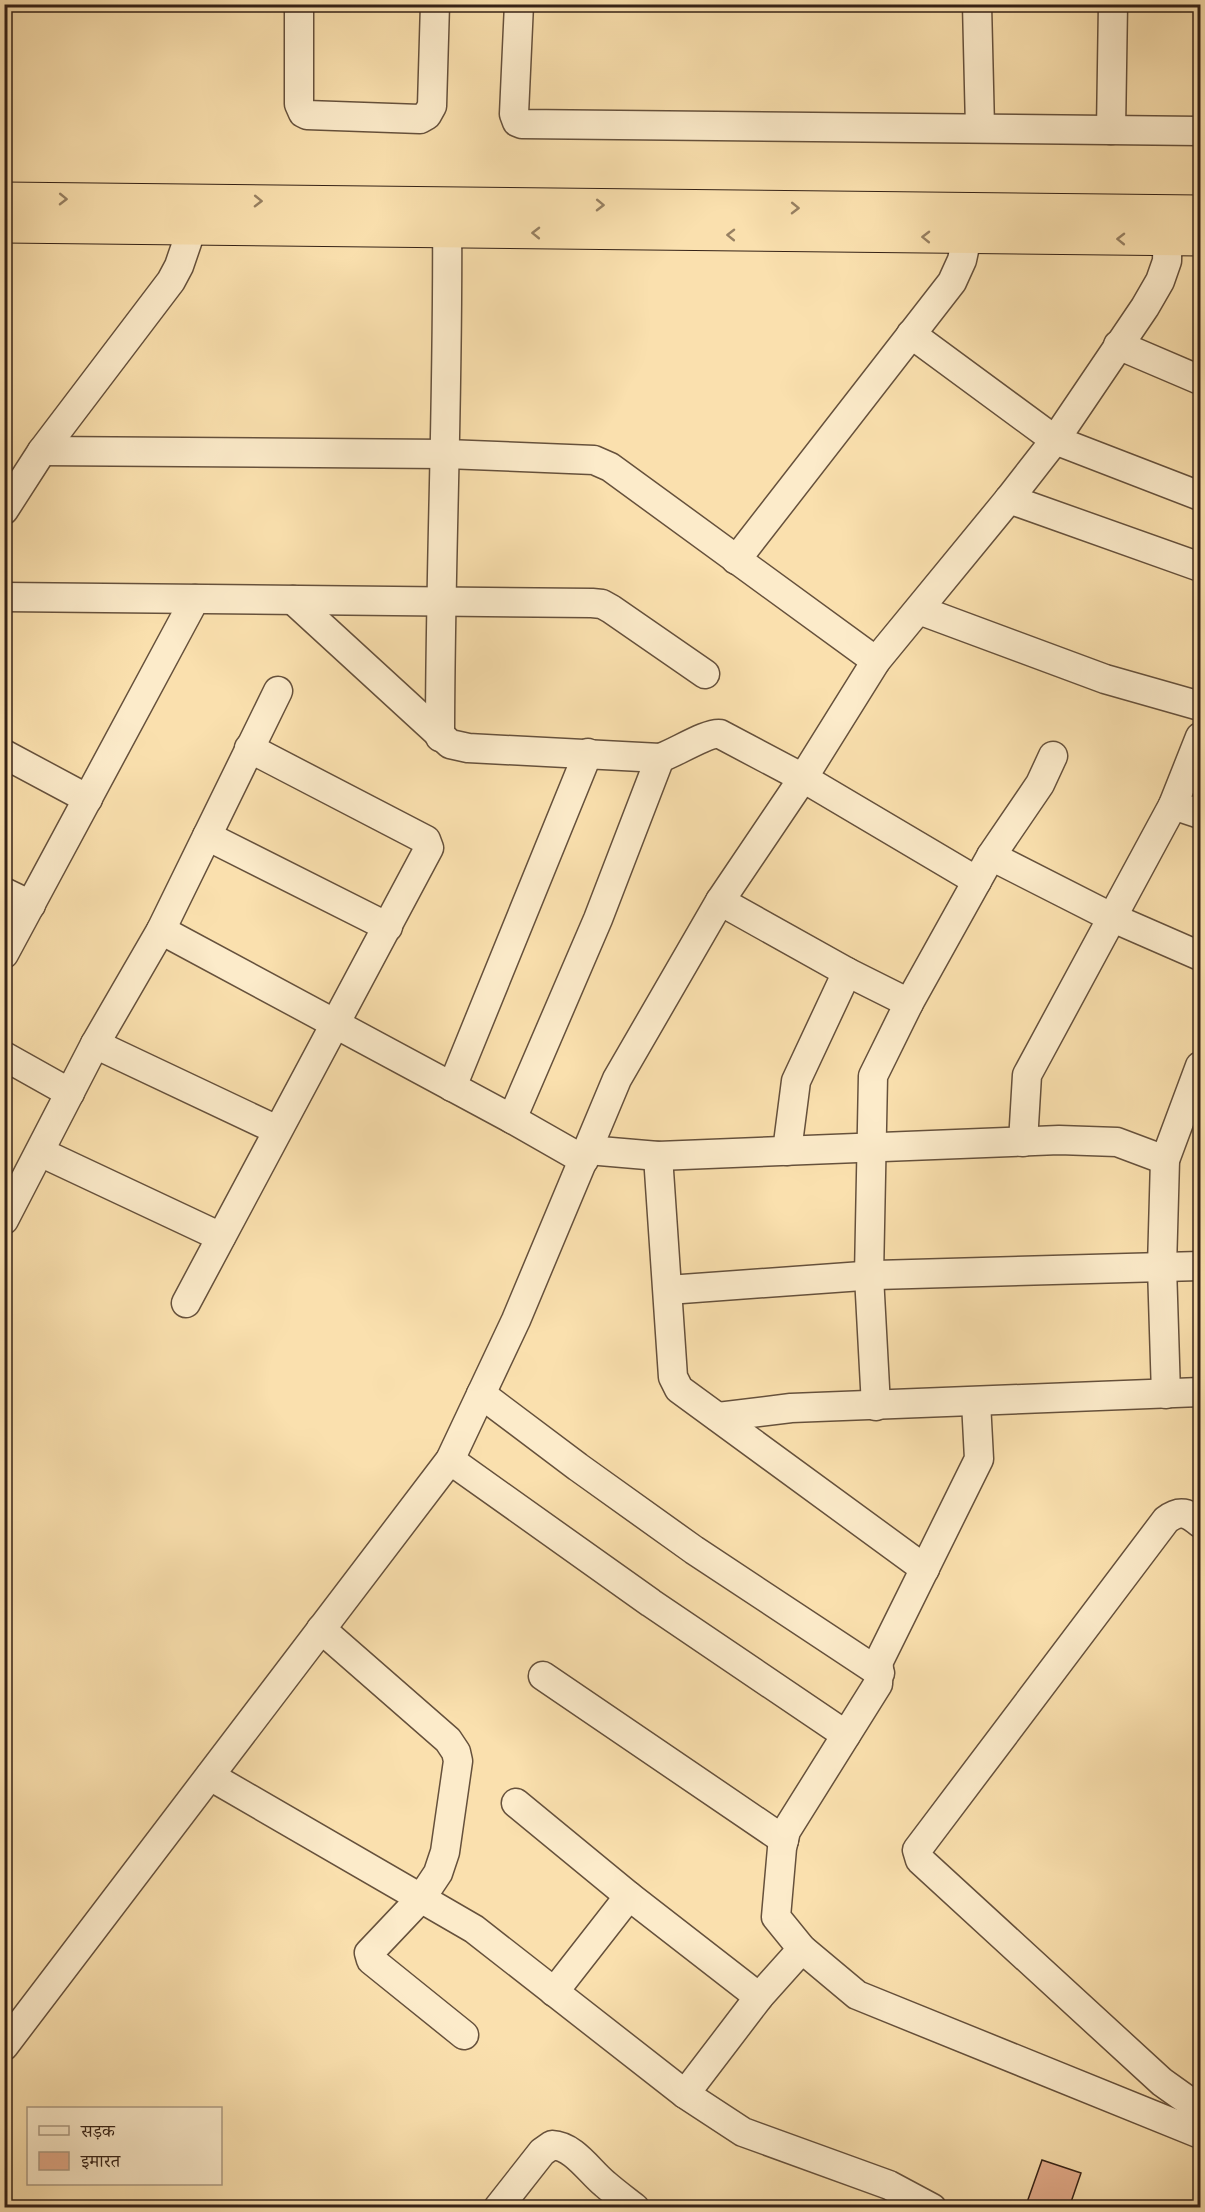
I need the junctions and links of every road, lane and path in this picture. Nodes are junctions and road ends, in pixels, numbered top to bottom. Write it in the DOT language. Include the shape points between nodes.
graph roads {
  1 [pos="299,4"];
  2 [pos="435,4"];
  3 [pos="519,4"];
  4 [pos="977,4"];
  5 [pos="1113,4"];
  6 [pos="980,128"];
  7 [pos="1111,130"];
  8 [pos="1200,130"];
  9 [pos="4,199"];
  10 [pos="1200,212"];
  11 [pos="447,218"];
  12 [pos="4,226"];
  13 [pos="192,228"];
  14 [pos="1179,230"];
  15 [pos="967,237"];
  16 [pos="911,334"];
  17 [pos="1118,345"];
  18 [pos="1200,380"];
  19 [pos="1055,440"];
  20 [pos="42,451"];
  21 [pos="446,454"];
  22 [pos="1200,496"];
  23 [pos="1009,499"];
  24 [pos="4,510"];
  25 [pos="736,560"];
  26 [pos="1200,567"];
  27 [pos="4,597"];
  28 [pos="195,599"];
  29 [pos="293,600"];
  30 [pos="441,602"];
  31 [pos="919,610"];
  32 [pos="876,661"];
  33 [pos="705,674"];
  34 [pos="278,691"];
  35 [pos="1200,706"];
  36 [pos="441,737"];
  37 [pos="1200,737"];
  38 [pos="249,748"];
  39 [pos="588,753"];
  40 [pos="4,754"];
  41 [pos="1053,756"];
  42 [pos="660,758"];
  43 [pos="803,778"];
  44 [pos="88,799"];
  45 [pos="1173,805"];
  46 [pos="1200,814"];
  47 [pos="207,836"];
  48 [pos="991,856"];
  49 [pos="977,881"];
  50 [pos="4,892"];
  51 [pos="720,901"];
  52 [pos="31,905"];
  53 [pos="1113,918"];
  54 [pos="388,927"];
  55 [pos="161,930"];
  56 [pos="4,954"];
  57 [pos="1200,956"];
  58 [pos="847,972"];
  59 [pos="909,1003"];
  60 [pos="337,1024"];
  61 [pos="95,1044"];
  62 [pos="4,1056"];
  63 [pos="1200,1066"];
  64 [pos="452,1088"];
  65 [pos="70,1093"];
  66 [pos="1194,1100"];
  67 [pos="512,1119"];
  68 [pos="277,1130"];
  69 [pos="1023,1142"];
  70 [pos="871,1148"];
  71 [pos="787,1151"];
  72 [pos="40,1152"];
  73 [pos="586,1155"];
  74 [pos="658,1156"];
  75 [pos="1165,1160"];
  76 [pos="4,1220"];
  77 [pos="221,1237"];
  78 [pos="1200,1266"];
  79 [pos="1162,1267"];
  80 [pos="870,1276"];
  81 [pos="668,1290"];
  82 [pos="186,1303"];
  83 [pos="1200,1392"];
  84 [pos="481,1394"];
  85 [pos="1166,1394"];
  86 [pos="976,1402"];
  87 [pos="876,1406"];
  88 [pos="718,1417"];
  89 [pos="450,1460"];
  90 [pos="1200,1523"];
  91 [pos="926,1569"];
  92 [pos="321,1629"];
  93 [pos="880,1673"];
  94 [pos="543,1676"];
  95 [pos="846,1735"];
  96 [pos="210,1776"];
  97 [pos="516,1803"];
  98 [pos="784,1840"];
  99 [pos="629,1896"];
  100 [pos="422,1898"];
  101 [pos="802,1949"];
  102 [pos="554,1992"];
  103 [pos="759,1997"];
  104 [pos="464,2035"];
  105 [pos="4,2046"];
  106 [pos="685,2094"];
  107 [pos="1200,2114"];
  108 [pos="498,2208"];
  109 [pos="635,2208"];
  110 [pos="932,2208"];
  1 -- 2 [label="street" via="298,104 303,113 420,119 432,106"];
  3 -- 6 [label="street" via="514,114 522,124"];
  4 -- 6 [label="street"];
  5 -- 7 [label="street"];
  6 -- 7 [label="street"];
  7 -- 8 [label="street"];
  9 -- 11 [label="highway, one-way"];
  10 -- 14 [label="highway"];
  11 -- 13 [label="highway"];
  11 -- 14 [label="highway, one-way"];
  15 -- 11 [label="highway, one-way"];
  11 -- 21 [label="street"];
  12 -- 13 [label="highway"];
  13 -- 20 [label="street" via="171,281"];
  14 -- 15 [label="highway, one-way"];
  14 -- 17 [label="street" via="1160,281"];
  15 -- 16 [label="street" via="952,282"];
  16 -- 19 [label="street"];
  16 -- 25 [label="street"];
  17 -- 18 [label="street"];
  17 -- 19 [label="street"];
  19 -- 22 [label="street"];
  19 -- 23 [label="street"];
  20 -- 21 [label="street"];
  20 -- 24 [label="street"];
  21 -- 25 [label="street" via="594,460"];
  21 -- 30 [label="street"];
  23 -- 26 [label="street"];
  23 -- 31 [label="street"];
  25 -- 32 [label="street"];
  27 -- 28 [label="street"];
  28 -- 29 [label="street"];
  28 -- 44 [label="street"];
  29 -- 30 [label="street"];
  29 -- 36 [label="street"];
  30 -- 33 [label="street" via="602,604"];
  30 -- 36 [label="street"];
  31 -- 32 [label="street"];
  31 -- 35 [label="street" via="1105,679"];
  32 -- 43 [label="street"];
  34 -- 38 [label="street"];
  36 -- 39 [label="street" via="450,744 468,748"];
  37 -- 45 [label="street"];
  38 -- 47 [label="street"];
  38 -- 54 [label="street" via="426,840 429,853"];
  39 -- 42 [label="street"];
  39 -- 64 [label="street"];
  40 -- 44 [label="street"];
  41 -- 48 [label="street" via="1040,784"];
  42 -- 43 [label="street" via="714,733"];
  42 -- 67 [label="street" via="598,919"];
  43 -- 49 [label="street"];
  43 -- 51 [label="street"];
  44 -- 52 [label="street"];
  45 -- 46 [label="street"];
  45 -- 53 [label="street"];
  47 -- 54 [label="street"];
  47 -- 55 [label="street"];
  48 -- 49 [label="street"];
  48 -- 53 [label="street"];
  49 -- 59 [label="street"];
  50 -- 52 [label="street"];
  51 -- 58 [label="street"];
  51 -- 73 [label="street" via="617,1079"];
  52 -- 56 [label="street"];
  53 -- 57 [label="street"];
  53 -- 69 [label="street" via="1027,1075"];
  54 -- 60 [label="street"];
  55 -- 60 [label="street"];
  55 -- 61 [label="street"];
  58 -- 59 [label="street"];
  58 -- 71 [label="street" via="796,1081"];
  59 -- 70 [label="street" via="873,1076"];
  60 -- 64 [label="street"];
  60 -- 68 [label="street"];
  61 -- 65 [label="street"];
  61 -- 68 [label="street"];
  62 -- 65 [label="street"];
  63 -- 66 [label="street"];
  64 -- 67 [label="street"];
  65 -- 72 [label="street"];
  66 -- 75 [label="street"];
  67 -- 73 [label="street"];
  68 -- 77 [label="street"];
  69 -- 70 [label="street"];
  69 -- 75 [label="street" via="1116,1142"];
  70 -- 71 [label="street"];
  70 -- 80 [label="street"];
  71 -- 74 [label="street"];
  72 -- 76 [label="street"];
  72 -- 77 [label="street"];
  73 -- 74 [label="street"];
  73 -- 84 [label="street"];
  74 -- 81 [label="street"];
  75 -- 79 [label="street"];
  77 -- 82 [label="street"];
  78 -- 79 [label="street"];
  79 -- 80 [label="street"];
  79 -- 85 [label="street"];
  80 -- 81 [label="street"];
  80 -- 87 [label="street"];
  81 -- 88 [label="street" via="673,1377 679,1389"];
  83 -- 85 [label="street"];
  84 -- 89 [label="street"];
  84 -- 93 [label="street" via="694,1550"];
  85 -- 86 [label="street"];
  86 -- 87 [label="street"];
  86 -- 91 [label="street" via="979,1459"];
  87 -- 88 [label="street" via="791,1408"];
  88 -- 91 [label="street"];
  89 -- 92 [label="street"];
  89 -- 95 [label="street"];
  90 -- 107 [label="street" via="1179,1512 1166,1520 917,1850 920,1860"];
  91 -- 93 [label="street" via="879,1661"];
  92 -- 96 [label="street"];
  92 -- 100 [label="street" via="448,1740 456,1752 458,1761 442,1864"];
  93 -- 95 [label="street" via="878,1684"];
  94 -- 98 [label="street"];
  95 -- 98 [label="street"];
  96 -- 100 [label="street"];
  96 -- 105 [label="street"];
  97 -- 99 [label="street"];
  98 -- 101 [label="street" via="775,1914"];
  99 -- 102 [label="street"];
  99 -- 103 [label="street"];
  100 -- 102 [label="street" via="474,1929"];
  100 -- 104 [label="street" via="371,1949 369,1957"];
  101 -- 103 [label="street"];
  101 -- 107 [label="street" via="856,1995"];
  102 -- 106 [label="street"];
  103 -- 106 [label="street"];
  106 -- 110 [label="street" via="743,2132 889,2186"];
  108 -- 109 [label="street" via="542,2152 552,2145 569,2151"];
}
